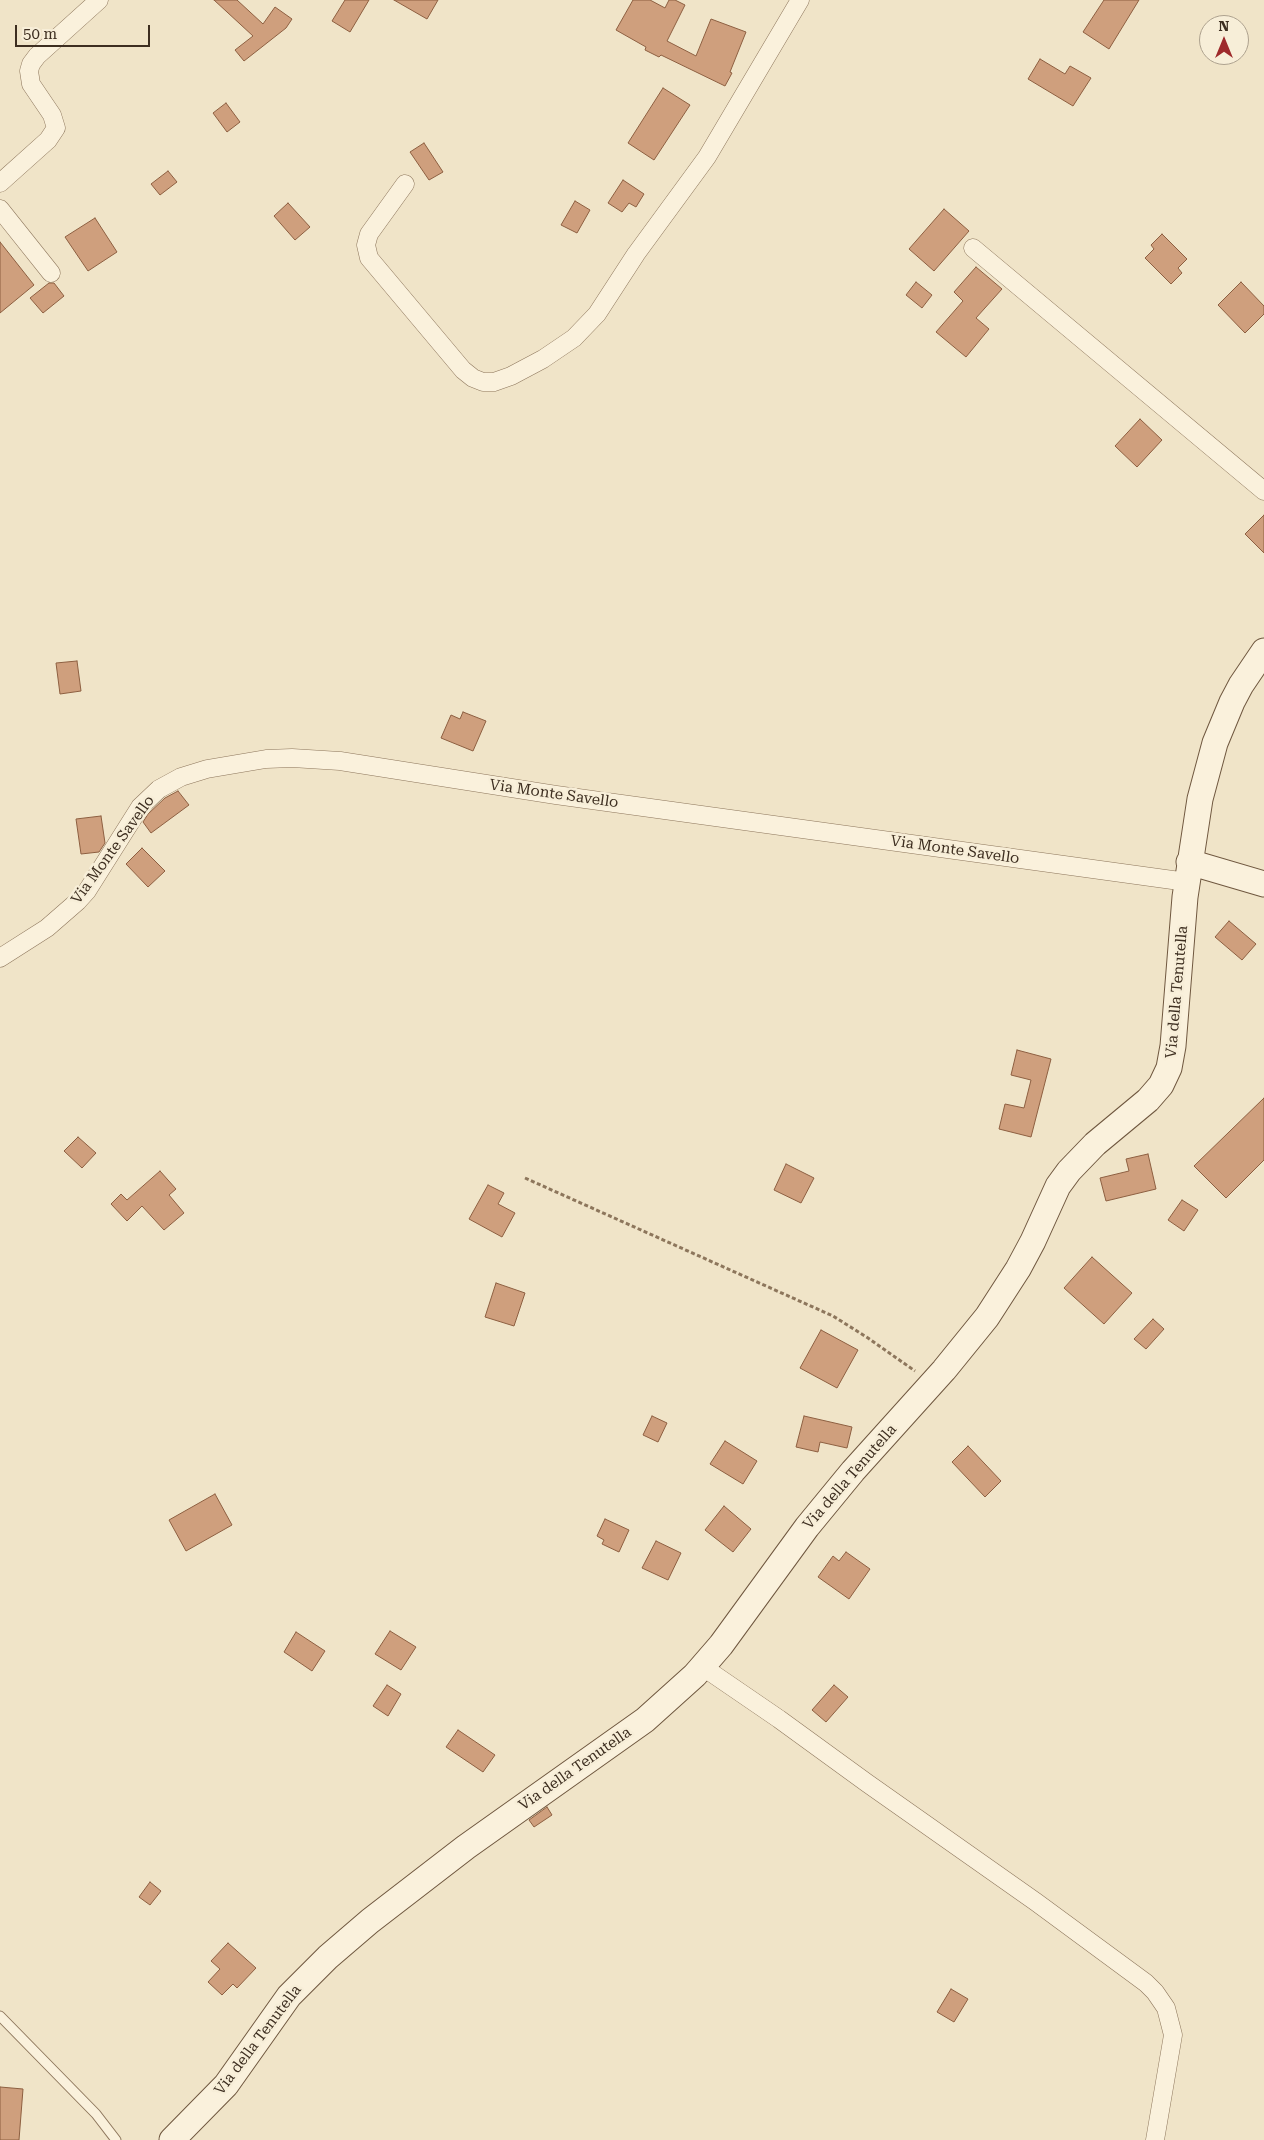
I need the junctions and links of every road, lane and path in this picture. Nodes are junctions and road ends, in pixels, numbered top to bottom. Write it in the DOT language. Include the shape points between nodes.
graph roads {
  1 [pos="99,0"];
  2 [pos="800,0"];
  3 [pos="0,183"];
  4 [pos="405,184"];
  5 [pos="0,208"];
  6 [pos="972,248"];
  7 [pos="51,274"];
  8 [pos="1264,492"];
  9 [pos="1264,651"];
  10 [pos="1188,872"];
  11 [pos="1264,884"];
  12 [pos="0,958"];
  13 [pos="525,1178"];
  14 [pos="932,1384"];
  15 [pos="703,1667"];
  16 [pos="0,2016"];
  17 [pos="116,2140"];
  18 [pos="172,2140"];
  19 [pos="1155,2140"];
  1 -- 3 [label="street" via="31,64 31,84 52,115 56,128 48,140"];
  2 -- 4 [label="street" via="716,142 597,314 574,338 517,373 489,382 473,378 447,354 370,261 366,245 369,234"];
  5 -- 7 [label="street"];
  6 -- 8 [label="street"];
  9 -- 10 [label="street, Via della Tenutella" via="1240,685 1217,736 1200,799"];
  10 -- 11 [label="street"];
  10 -- 12 [label="street, Via Monte Savello" via="556,795 340,761 266,758 206,769 180,777 159,789 140,807 78,901 48,928"];
  10 -- 14 [label="street, Via della Tenutella" via="1173,1046 1166,1075 1148,1100 1095,1144 1069,1171 1058,1186 1033,1241 1004,1292 972,1337"];
  13 -- 14 [label="path" via="833,1316"];
  14 -- 15 [label="street, Via della Tenutella" via="806,1527"];
  15 -- 18 [label="street, Via della Tenutella" via="646,1720 460,1851 328,1957 289,1996 226,2085"];
  15 -- 19 [label="street" via="1150,1986 1166,2008 1173,2035"];
  16 -- 17 [label="lane" via="96,2114"];
}
